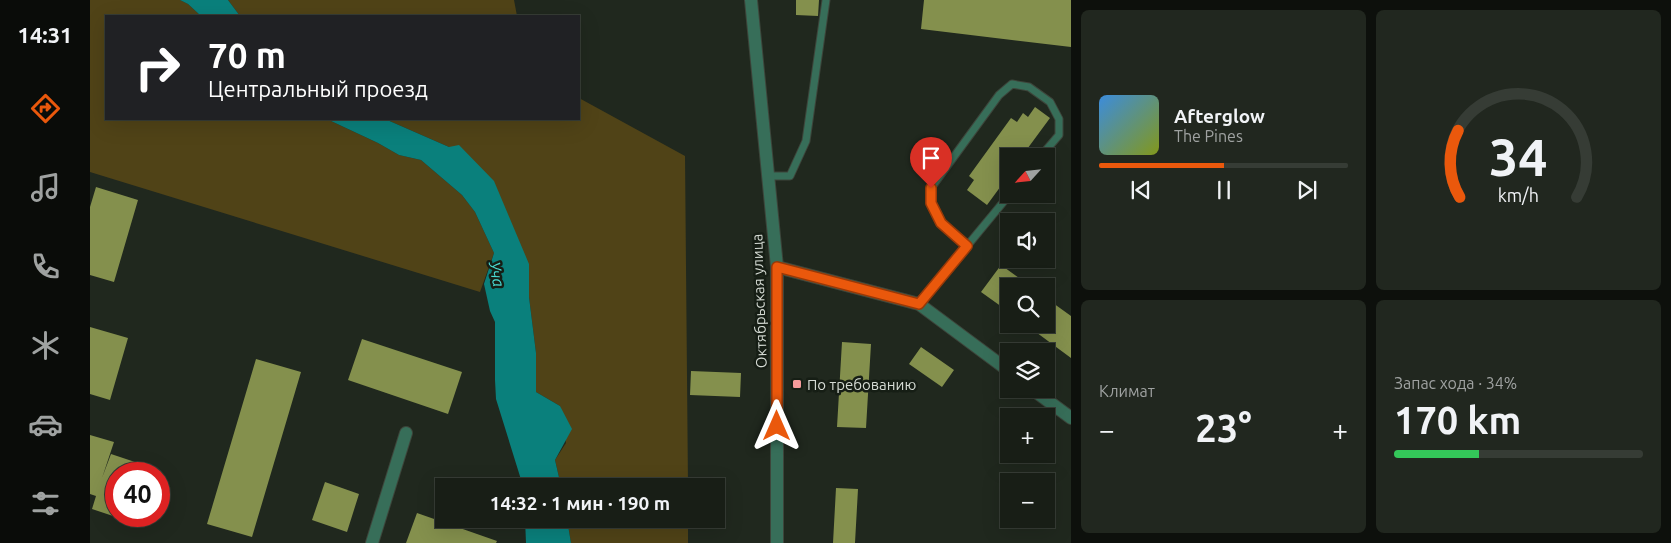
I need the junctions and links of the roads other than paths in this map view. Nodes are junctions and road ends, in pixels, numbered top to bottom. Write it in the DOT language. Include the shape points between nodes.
graph roads {
  1 [pos="751,0"];
  2 [pos="826,0"];
  3 [pos="1047,148"];
  4 [pos="768,176"];
  5 [pos="1003,203"];
  6 [pos="967,246"];
  7 [pos="777,267"];
  8 [pos="919,304"];
  9 [pos="1000,365"];
  10 [pos="1044,398"];
  11 [pos="1071,418"];
  12 [pos="406,433"];
  13 [pos="372,543"];
  14 [pos="777,543"];
  1 -- 4 [label="street, Октябрьская улица"];
  2 -- 4 [label="lane" via="806,141 790,176"];
  3 -- 6 [label="lane" via="1058,135 1059,119 1050,102 1029,87 1012,84 999,95 931,188 931,203 941,223"];
  4 -- 7 [label="street, Октябрьская улица"];
  5 -- 6 [label="lane"];
  6 -- 8 [label="lane"];
  7 -- 8 [label="street"];
  7 -- 14 [label="street, Октябрьская улица"];
  8 -- 9 [label="street"];
  10 -- 11 [label="street"];
  12 -- 13 [label="street"];
}
